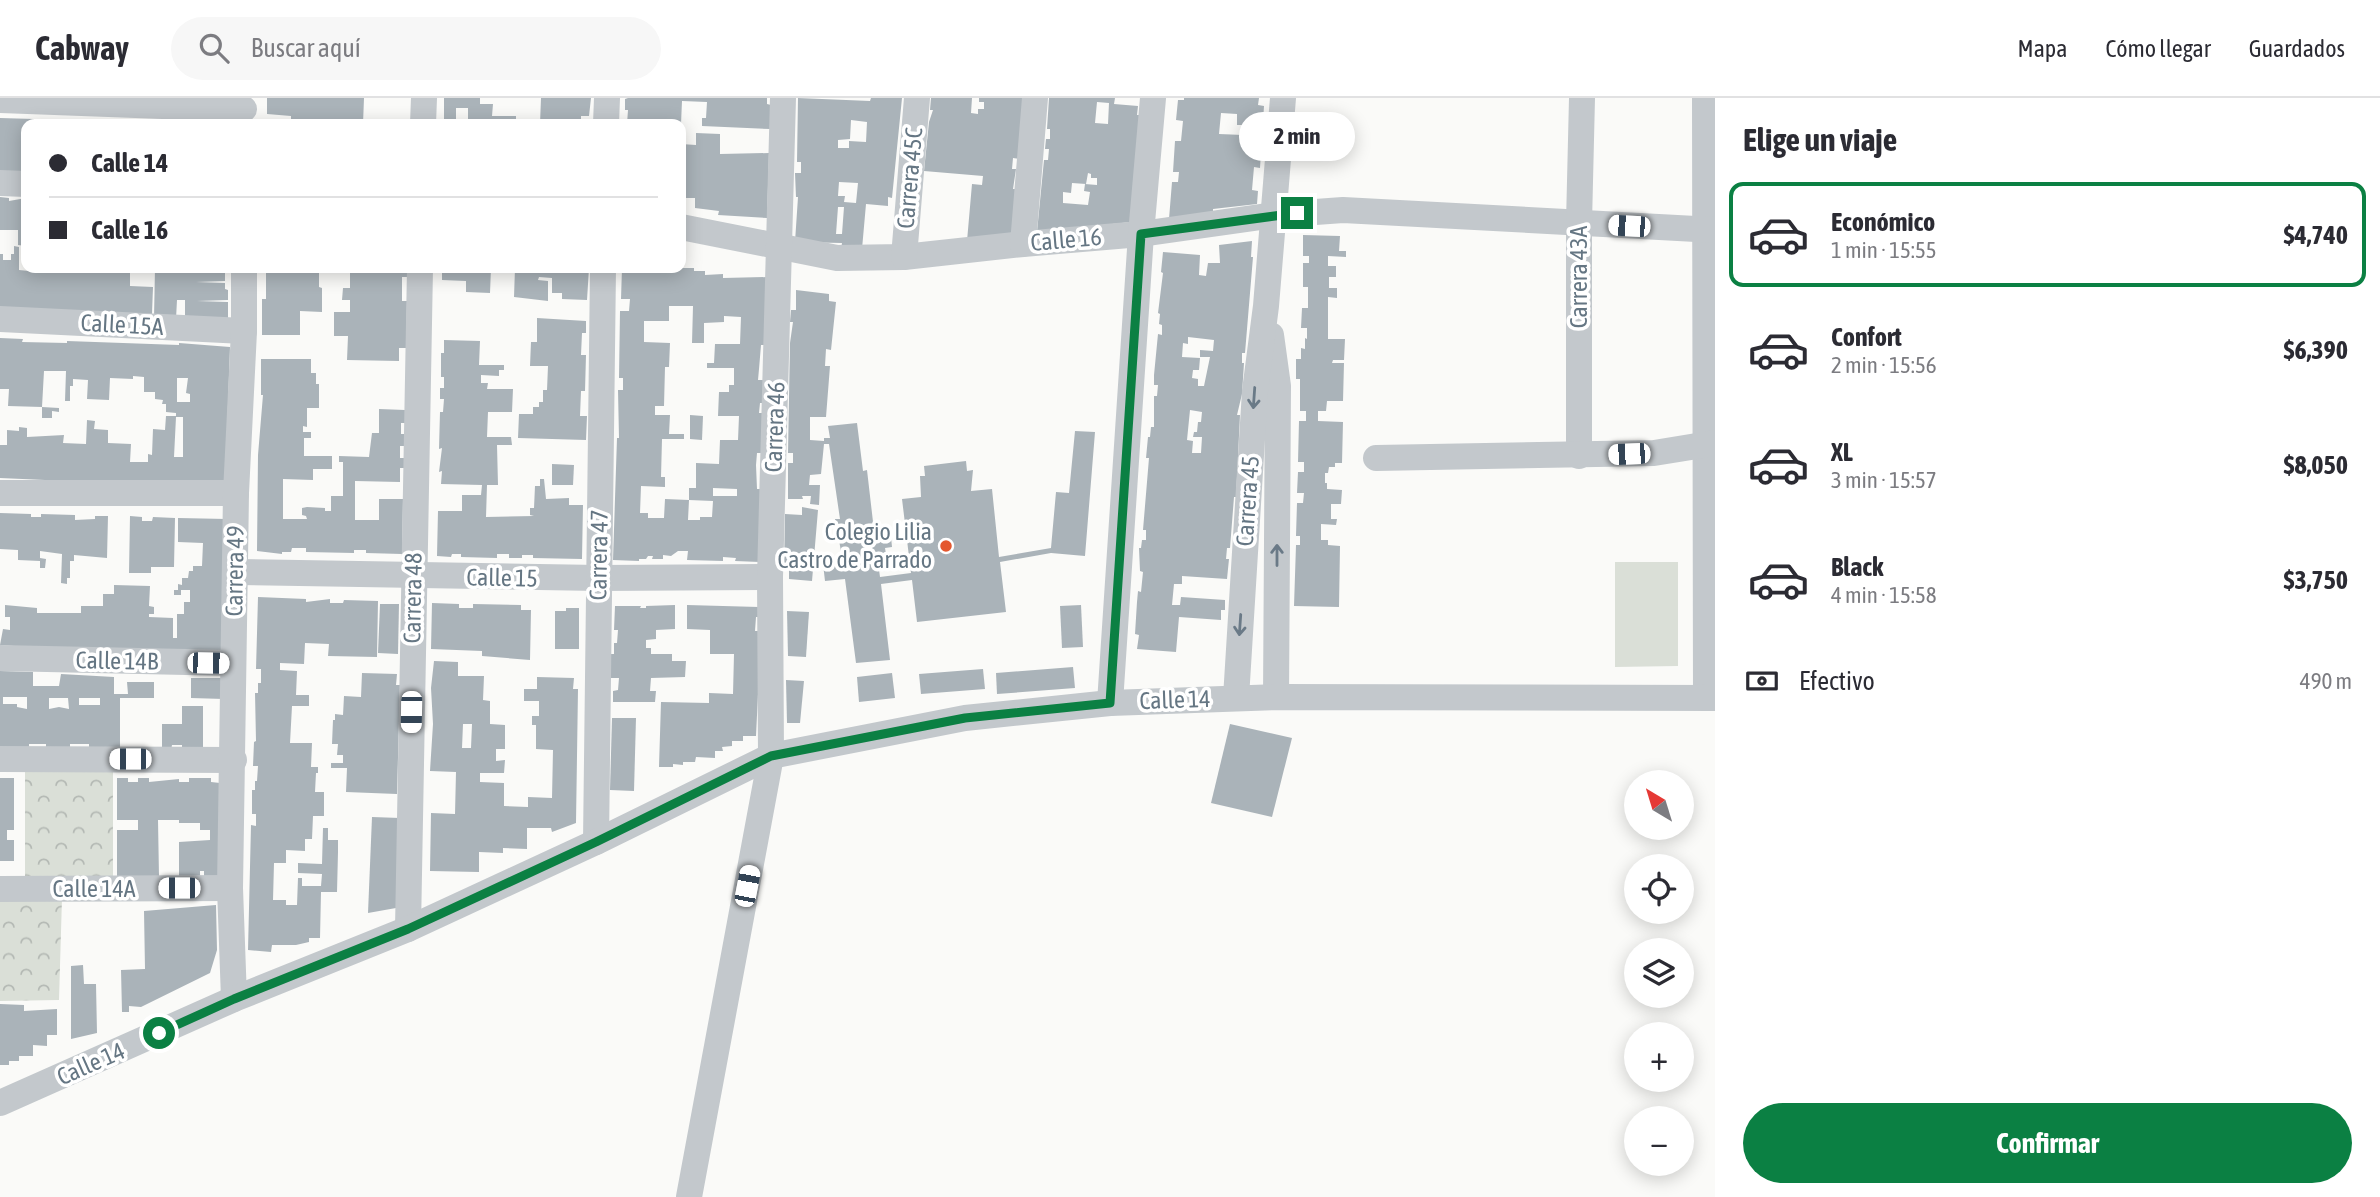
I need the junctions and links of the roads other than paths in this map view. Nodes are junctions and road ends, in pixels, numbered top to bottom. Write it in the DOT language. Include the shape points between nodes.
graph roads {
  1 [pos="424,98"];
  2 [pos="607,98"];
  3 [pos="783,98"];
  4 [pos="916,98"];
  5 [pos="1035,98"];
  6 [pos="1153,98"];
  7 [pos="1283,98"];
  8 [pos="1582,98"];
  9 [pos="1704,98"];
  10 [pos="0,100"];
  11 [pos="244,110"];
  12 [pos="124,114"];
  13 [pos="423,119"];
  14 [pos="606,119"];
  15 [pos="0,183"];
  16 [pos="21,184"];
  17 [pos="1274,215"];
  18 [pos="1578,223"];
  19 [pos="686,228"];
  20 [pos="1710,230"];
  21 [pos="1141,234"];
  22 [pos="1023,244"];
  23 [pos="780,248"];
  24 [pos="904,257"];
  25 [pos="244,273"];
  26 [pos="420,273"];
  27 [pos="603,273"];
  28 [pos="1266,306"];
  29 [pos="0,319"];
  30 [pos="244,331"];
  31 [pos="1710,444"];
  32 [pos="1579,456"];
  33 [pos="1376,458"];
  34 [pos="0,493"];
  35 [pos="236,493"];
  36 [pos="235,572"];
  37 [pos="413,577"];
  38 [pos="770,577"];
  39 [pos="599,579"];
  40 [pos="0,658"];
  41 [pos="233,663"];
  42 [pos="1276,697"];
  43 [pos="1236,698"];
  44 [pos="1711,698"];
  45 [pos="1110,703"];
  46 [pos="771,756"];
  47 [pos="0,759"];
  48 [pos="234,760"];
  49 [pos="596,842"];
  50 [pos="230,888"];
  51 [pos="0,889"];
  52 [pos="408,929"];
  53 [pos="234,999"];
  54 [pos="0,1104"];
  55 [pos="689,1197"];
  1 -- 13 [label="street"];
  2 -- 14 [label="street"];
  3 -- 23 [label="street, Carrera 46"];
  4 -- 24 [label="street, Carrera 45C"];
  5 -- 22 [label="street"];
  6 -- 21 [label="street"];
  7 -- 17 [label="street, Carrera 45"];
  8 -- 18 [label="street, Carrera 43A"];
  9 -- 20 [label="street"];
  10 -- 12 [label="street"];
  11 -- 12 [label="street"];
  15 -- 16 [label="street"];
  17 -- 18 [label="street, Calle 16" via="1343,210"];
  17 -- 21 [label="street, Calle 16"];
  17 -- 28 [label="street, Carrera 45"];
  18 -- 20 [label="street, Calle 16"];
  18 -- 32 [label="street, Carrera 43A"];
  19 -- 23 [label="street, Calle 16"];
  20 -- 31 [label="street"];
  21 -- 22 [label="street, Calle 16"];
  21 -- 45 [label="street"];
  22 -- 24 [label="street, Calle 16"];
  23 -- 24 [label="street, Calle 16" via="837,258"];
  23 -- 38 [label="street, Carrera 46"];
  25 -- 30 [label="street, Carrera 49"];
  26 -- 37 [label="street, Carrera 48"];
  27 -- 39 [label="street, Carrera 47"];
  42 -- 28 [label="street, Carrera 45, one-way" via="1278,386"];
  28 -- 43 [label="street, Carrera 45, one-way" via="1255,391"];
  29 -- 30 [label="street, Calle 15A"];
  30 -- 35 [label="street, Carrera 49"];
  31 -- 32 [label="street" via="1654,453"];
  31 -- 44 [label="street"];
  32 -- 33 [label="street"];
  34 -- 35 [label="street"];
  35 -- 36 [label="street, Carrera 49"];
  36 -- 37 [label="street, Calle 15"];
  36 -- 41 [label="street, Carrera 49"];
  37 -- 39 [label="street, Calle 15"];
  37 -- 52 [label="street, Carrera 48"];
  38 -- 39 [label="street, Calle 15"];
  38 -- 46 [label="street, Carrera 46"];
  39 -- 49 [label="street, Carrera 47"];
  40 -- 41 [label="street, Calle 14B"];
  41 -- 48 [label="street, Carrera 49"];
  42 -- 43 [label="street, Calle 14"];
  42 -- 44 [label="street, Calle 14"];
  43 -- 45 [label="street, Calle 14"];
  45 -- 46 [label="street, Calle 14" via="965,718"];
  46 -- 49 [label="street, Calle 14"];
  46 -- 55 [label="street, Carrera 46"];
  47 -- 48 [label="street"];
  48 -- 50 [label="street, Carrera 49"];
  49 -- 52 [label="street, Calle 14"];
  50 -- 51 [label="street, Calle 14A"];
  50 -- 53 [label="street, Carrera 49"];
  52 -- 53 [label="street, Calle 14"];
  53 -- 54 [label="street, Calle 14"];
}
